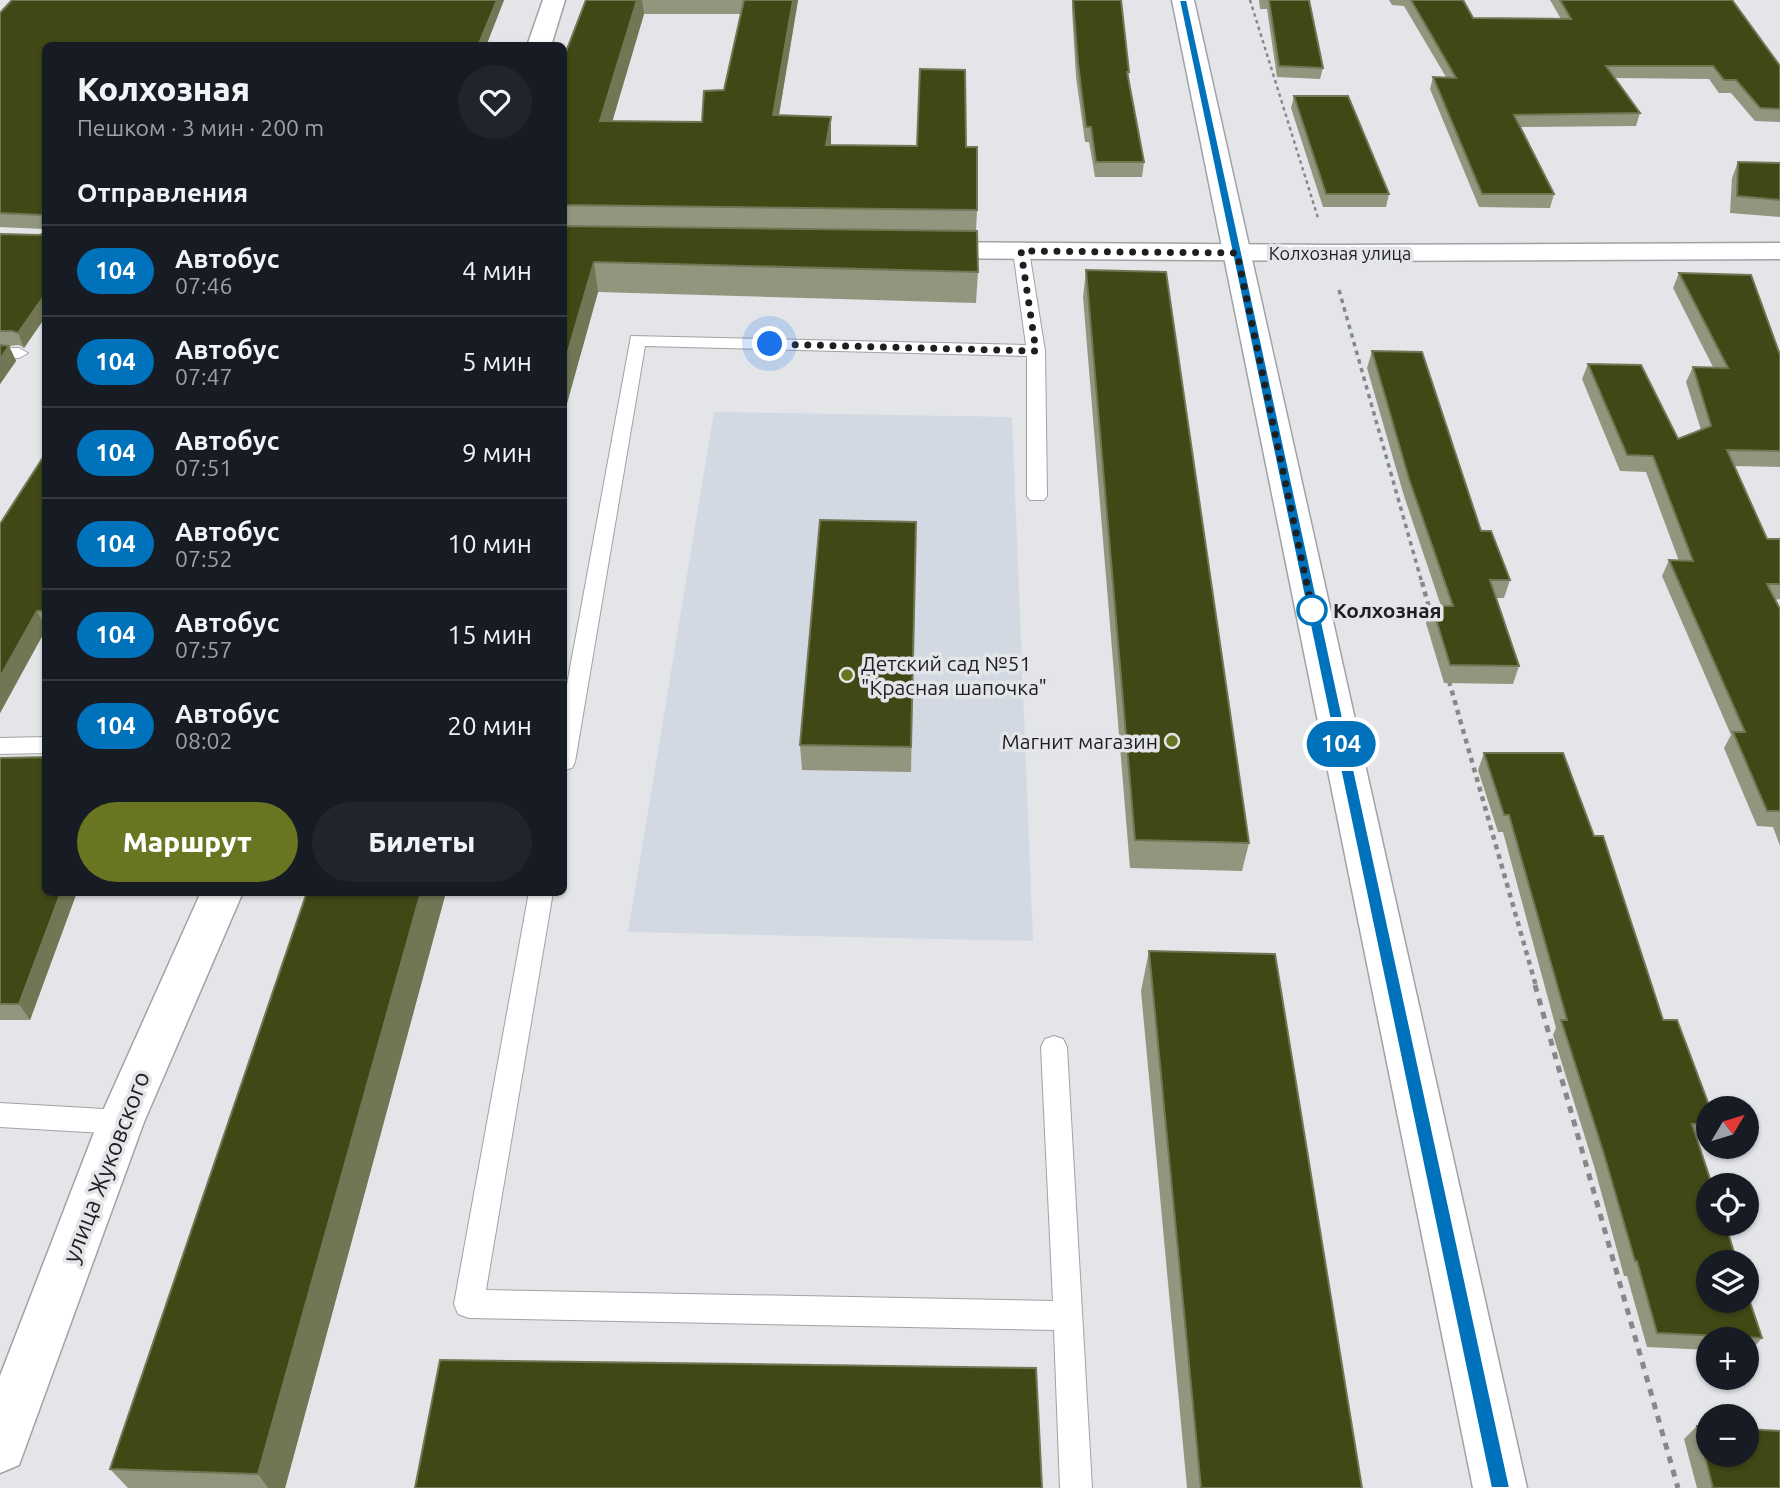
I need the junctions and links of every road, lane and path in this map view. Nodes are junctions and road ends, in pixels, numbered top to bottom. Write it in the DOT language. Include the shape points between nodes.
graph roads {
  1 [pos="554,0"];
  2 [pos="1183,0"];
  3 [pos="1250,0"];
  4 [pos="540,42"];
  5 [pos="897,249"];
  6 [pos="1021,251"];
  7 [pos="1780,251"];
  8 [pos="1237,253"];
  9 [pos="1329,253"];
  10 [pos="1036,351"];
  11 [pos="0,353"];
  12 [pos="19,354"];
  13 [pos="1037,496"];
  14 [pos="1431,616"];
  15 [pos="1446,669"];
  16 [pos="42,745"];
  17 [pos="567,745"];
  18 [pos="0,746"];
  19 [pos="220,896"];
  20 [pos="540,896"];
  21 [pos="1054,1047"];
  22 [pos="0,1115"];
  23 [pos="121,1122"];
  24 [pos="1069,1316"];
  25 [pos="0,1446"];
  26 [pos="1076,1488"];
  27 [pos="1500,1488"];
  28 [pos="1678,1488"];
  1 -- 4 [label="main road"];
  2 -- 8 [label="main road"];
  3 -- 9 [label="path"];
  5 -- 6 [label="main road, Колхозная улица"];
  6 -- 8 [label="main road, Колхозная улица"];
  6 -- 10 [label="lane"];
  7 -- 9 [label="main road, Колхозная улица"];
  8 -- 9 [label="main road, Колхозная улица"];
  8 -- 27 [label="main road"];
  9 -- 14 [label="path"];
  10 -- 13 [label="lane"];
  10 -- 17 [label="lane" via="637,340"];
  11 -- 12 [label="lane"];
  15 -- 28 [label="path"];
  16 -- 18 [label="lane"];
  19 -- 23 [label="main road, улица Жуковского"];
  20 -- 24 [label="lane" via="469,1304"];
  21 -- 24 [label="lane"];
  22 -- 23 [label="lane"];
  23 -- 25 [label="main road, улица Жуковского"];
  24 -- 26 [label="lane"];
}
